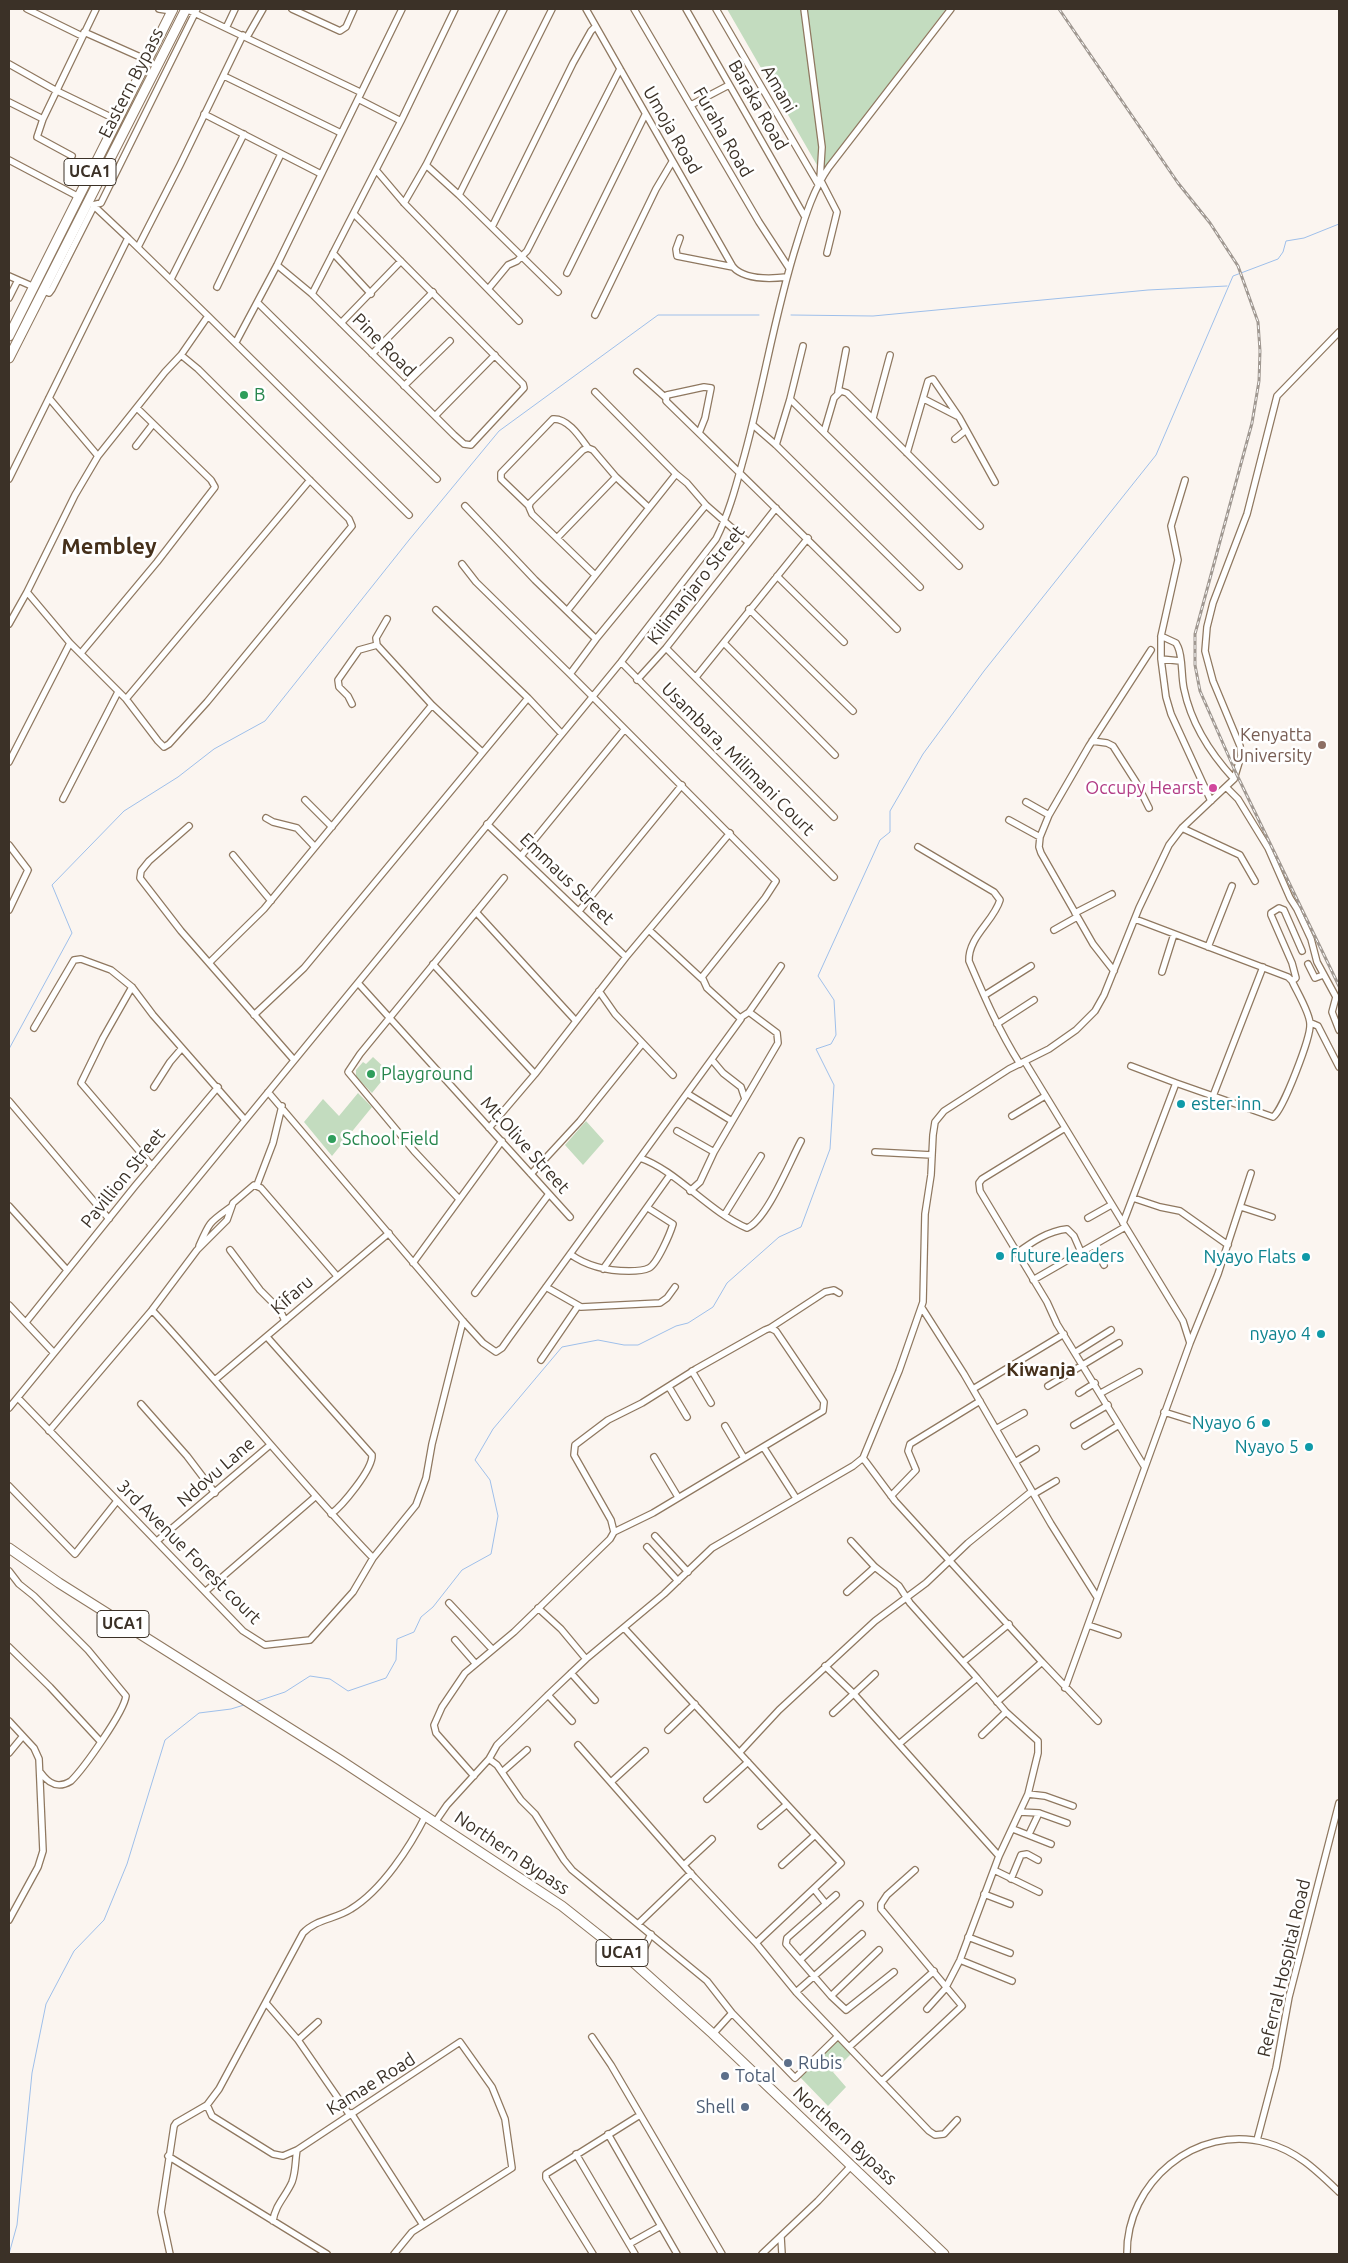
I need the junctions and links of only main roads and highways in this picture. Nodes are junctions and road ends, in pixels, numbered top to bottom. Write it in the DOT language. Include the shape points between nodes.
graph roads {
  1 [pos="186,9"];
  2 [pos="172,10"];
  3 [pos="63,228"];
  4 [pos="73,233"];
  5 [pos="9,336"];
  6 [pos="9,358"];
  7 [pos="9,1548"];
  8 [pos="943,2254"];
  1 -- 4 [label="main road, Eastern Bypass" via="122,136 92,205"];
  2 -- 3 [label="main road, Eastern Bypass / UCA1"];
  3 -- 4 [label="main road"];
  3 -- 5 [label="main road, Eastern Bypass / UCA1"];
  4 -- 6 [label="main road, Eastern Bypass"];
  7 -- 8 [label="main road, Northern Bypass / UCA1" via="562,1906 634,1963 713,2034"];
}
